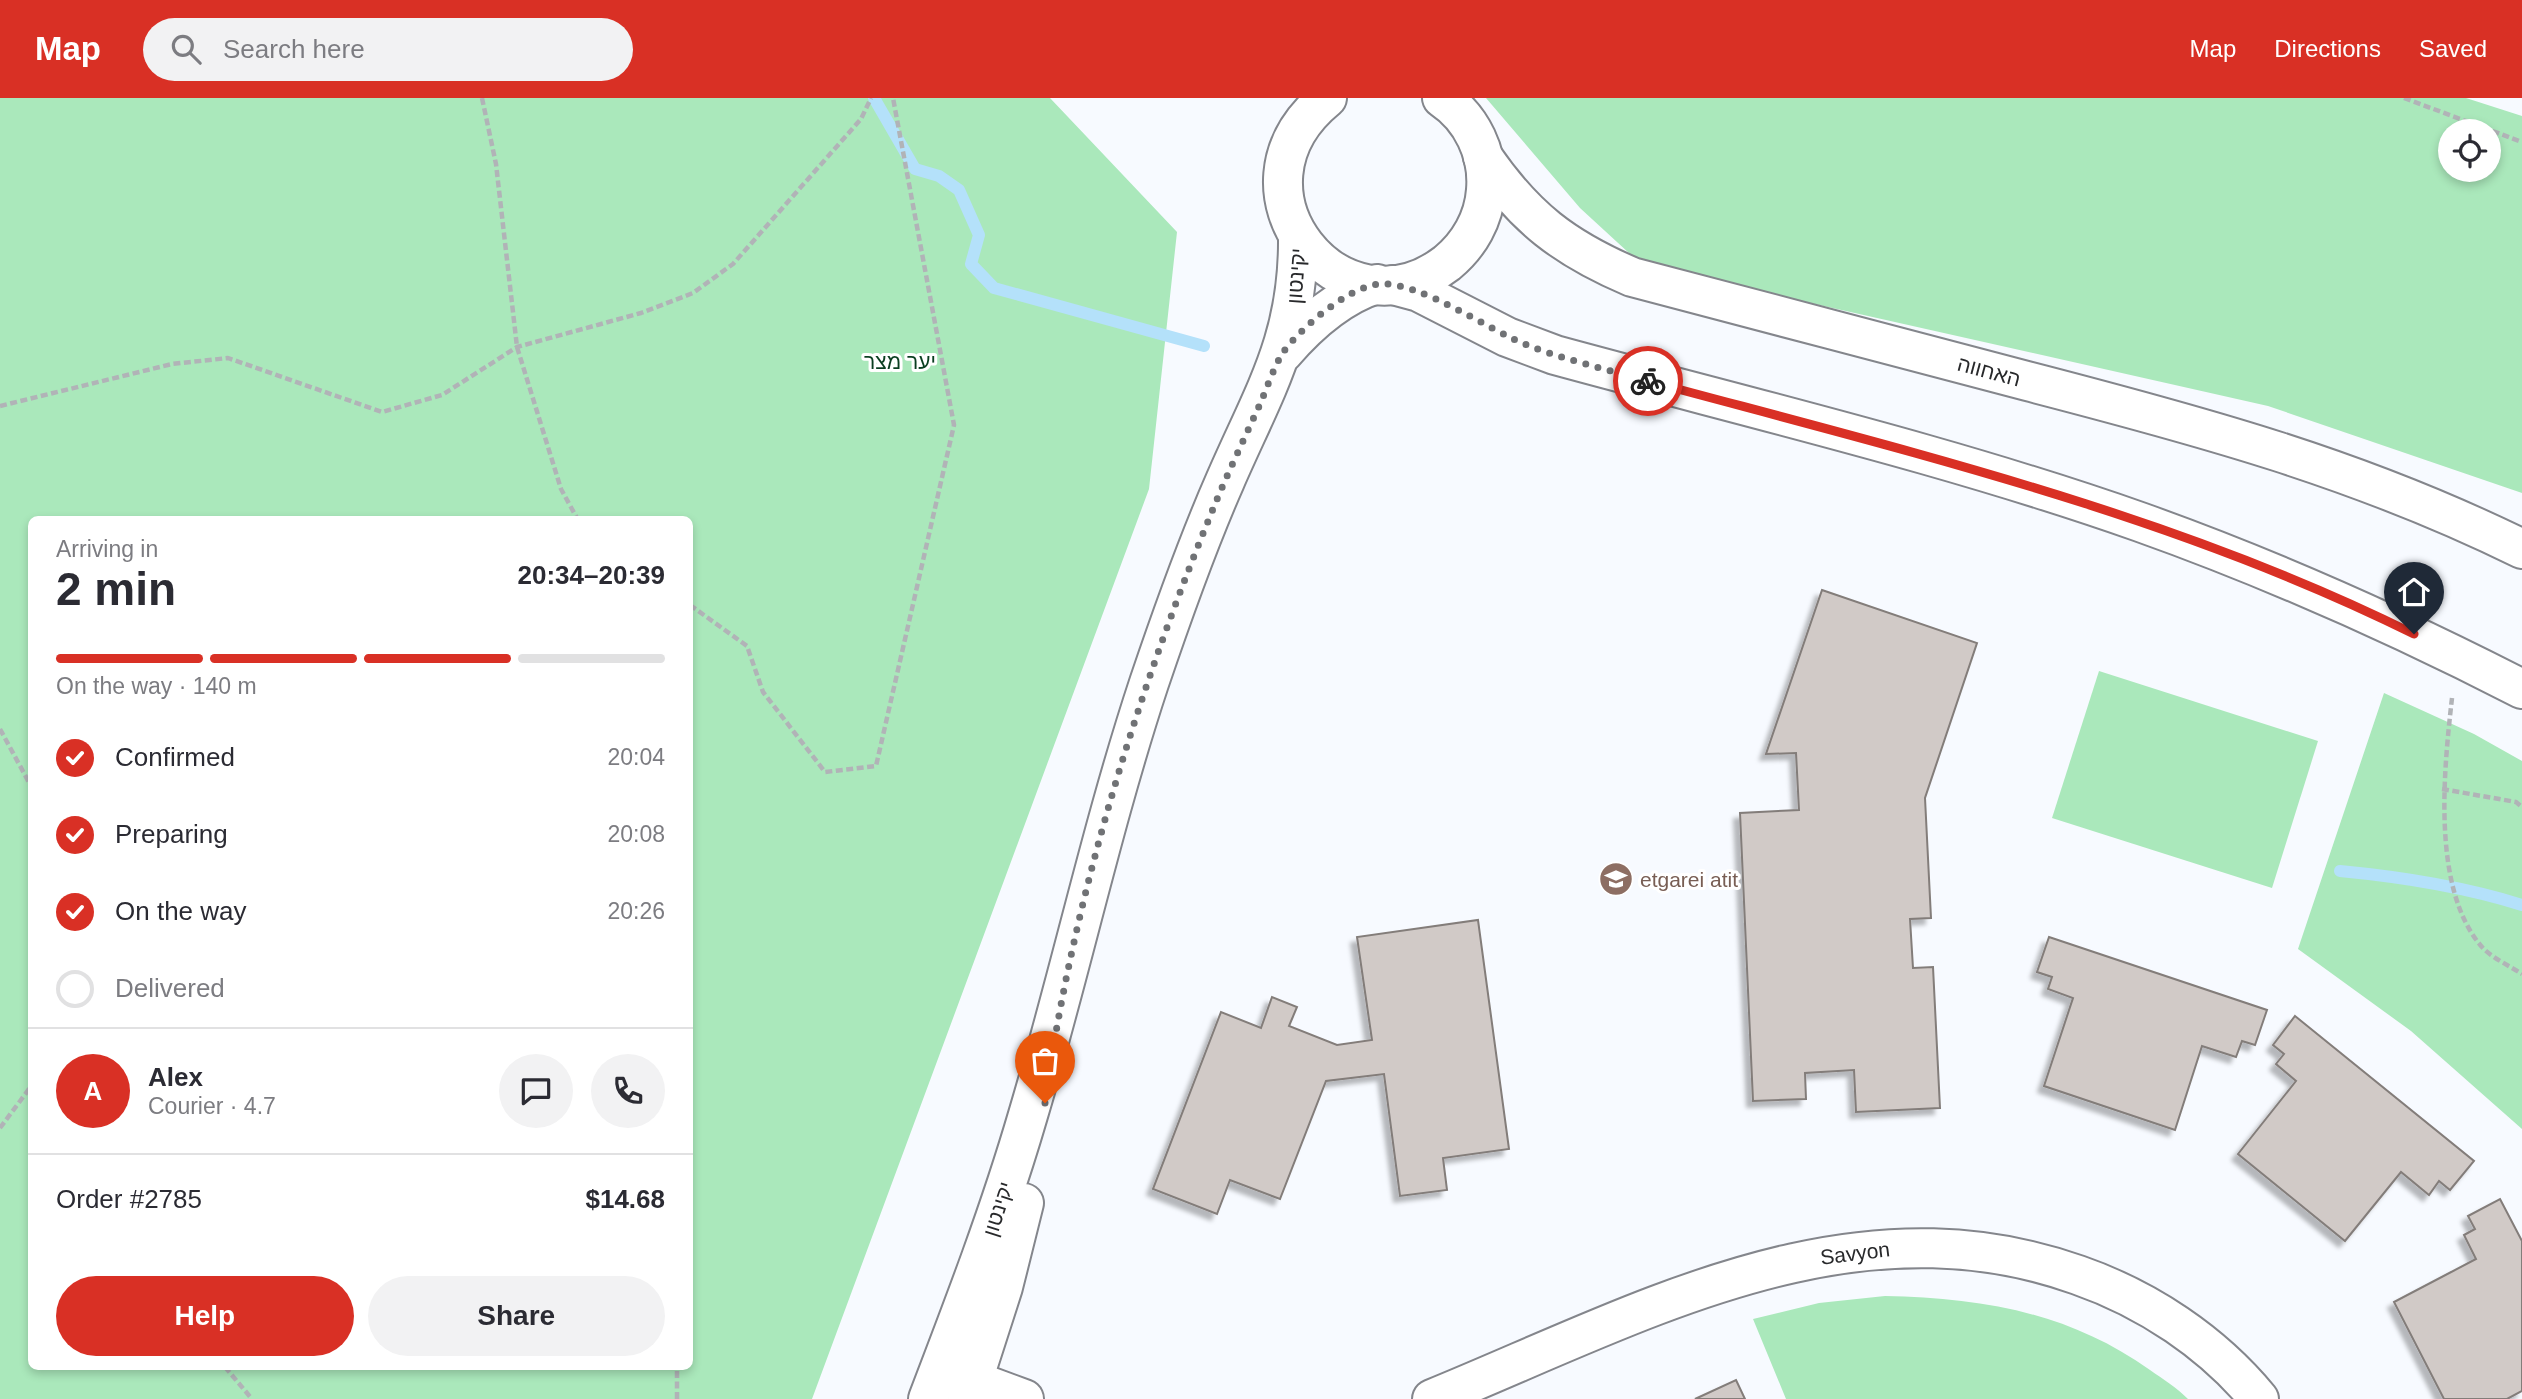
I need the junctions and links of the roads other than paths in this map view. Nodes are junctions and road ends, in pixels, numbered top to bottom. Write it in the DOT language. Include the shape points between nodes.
graph roads {
  1 [pos="1327,98"];
  2 [pos="1442,98"];
  3 [pos="1483,157"];
  4 [pos="1298,237"];
  5 [pos="1385,285"];
  6 [pos="1282,355"];
  7 [pos="2522,549"];
  8 [pos="2522,689"];
  9 [pos="952,1387"];
  10 [pos="1024,1399"];
  11 [pos="1432,1399"];
  12 [pos="2259,1399"];
  1 -- 4 [label="main road" via="1297,129 1286,159 1283,191"];
  2 -- 3 [label="main road" via="1466,121"];
  3 -- 5 [label="main road, יקינטון" via="1486,190 1472,236 1439,269"];
  3 -- 7 [label="main road, האחווה" via="1537,222 1587,257 1632,277 2206,428 2333,468 2451,514"];
  4 -- 5 [label="main road" via="1332,270"];
  4 -- 6 [label="main road, יקינטון" via="1297,286"];
  5 -- 6 [label="main road, יקינטון" via="1361,289 1331,307"];
  5 -- 8 [label="main road" via="1419,292 1507,337 1555,355 2014,482 2137,521 2394,624"];
  6 -- 9 [label="main road, יקינטון" via="1214,506 1166,634 1099,848 1057,1015 1027,1194 1003,1287"];
  9 -- 10 [label="main road"];
  11 -- 12 [label="main road, Savyon" via="1690,1293 1782,1263 1871,1248 1957,1247 2038,1261 2113,1287 2182,1328"];
}
